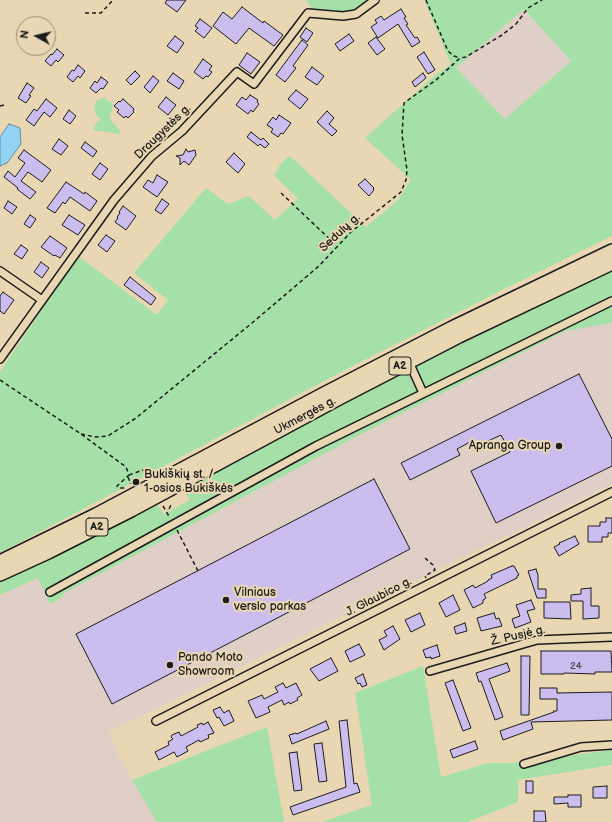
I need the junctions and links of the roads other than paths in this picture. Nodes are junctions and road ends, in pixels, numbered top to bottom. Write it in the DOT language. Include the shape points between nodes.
graph roads {
  1 [pos="375,0"];
  2 [pos="612,251"];
  3 [pos="612,263"];
  4 [pos="0,271"];
  5 [pos="42,300"];
  6 [pos="612,301"];
  7 [pos="0,359"];
  8 [pos="409,362"];
  9 [pos="423,394"];
  10 [pos="612,492"];
  11 [pos="0,562"];
  12 [pos="0,574"];
  13 [pos="50,592"];
  14 [pos="612,637"];
  15 [pos="430,671"];
  16 [pos="156,721"];
  17 [pos="612,745"];
  18 [pos="524,764"];
  1 -- 5 [label="street, Draugystės g." via="356,14 343,16 308,13 254,84 237,72 182,131 152,156 114,200"];
  2 -- 11 [label="highway, Ukmergės g. / A2" via="452,328 96,516"];
  3 -- 8 [label="highway, Ukmergės g. / A2"];
  4 -- 5 [label="street"];
  5 -- 7 [label="street, Draugystės g."];
  6 -- 9 [label="street"];
  8 -- 9 [label="street"];
  8 -- 12 [label="highway, Ukmergės g. / A2" via="125,513"];
  9 -- 13 [label="street" via="316,446"];
  10 -- 16 [label="street, J. Glaubico g."];
  14 -- 15 [label="street, Ž. Pusjė g." via="537,640"];
  17 -- 18 [label="street" via="581,747"];
}
